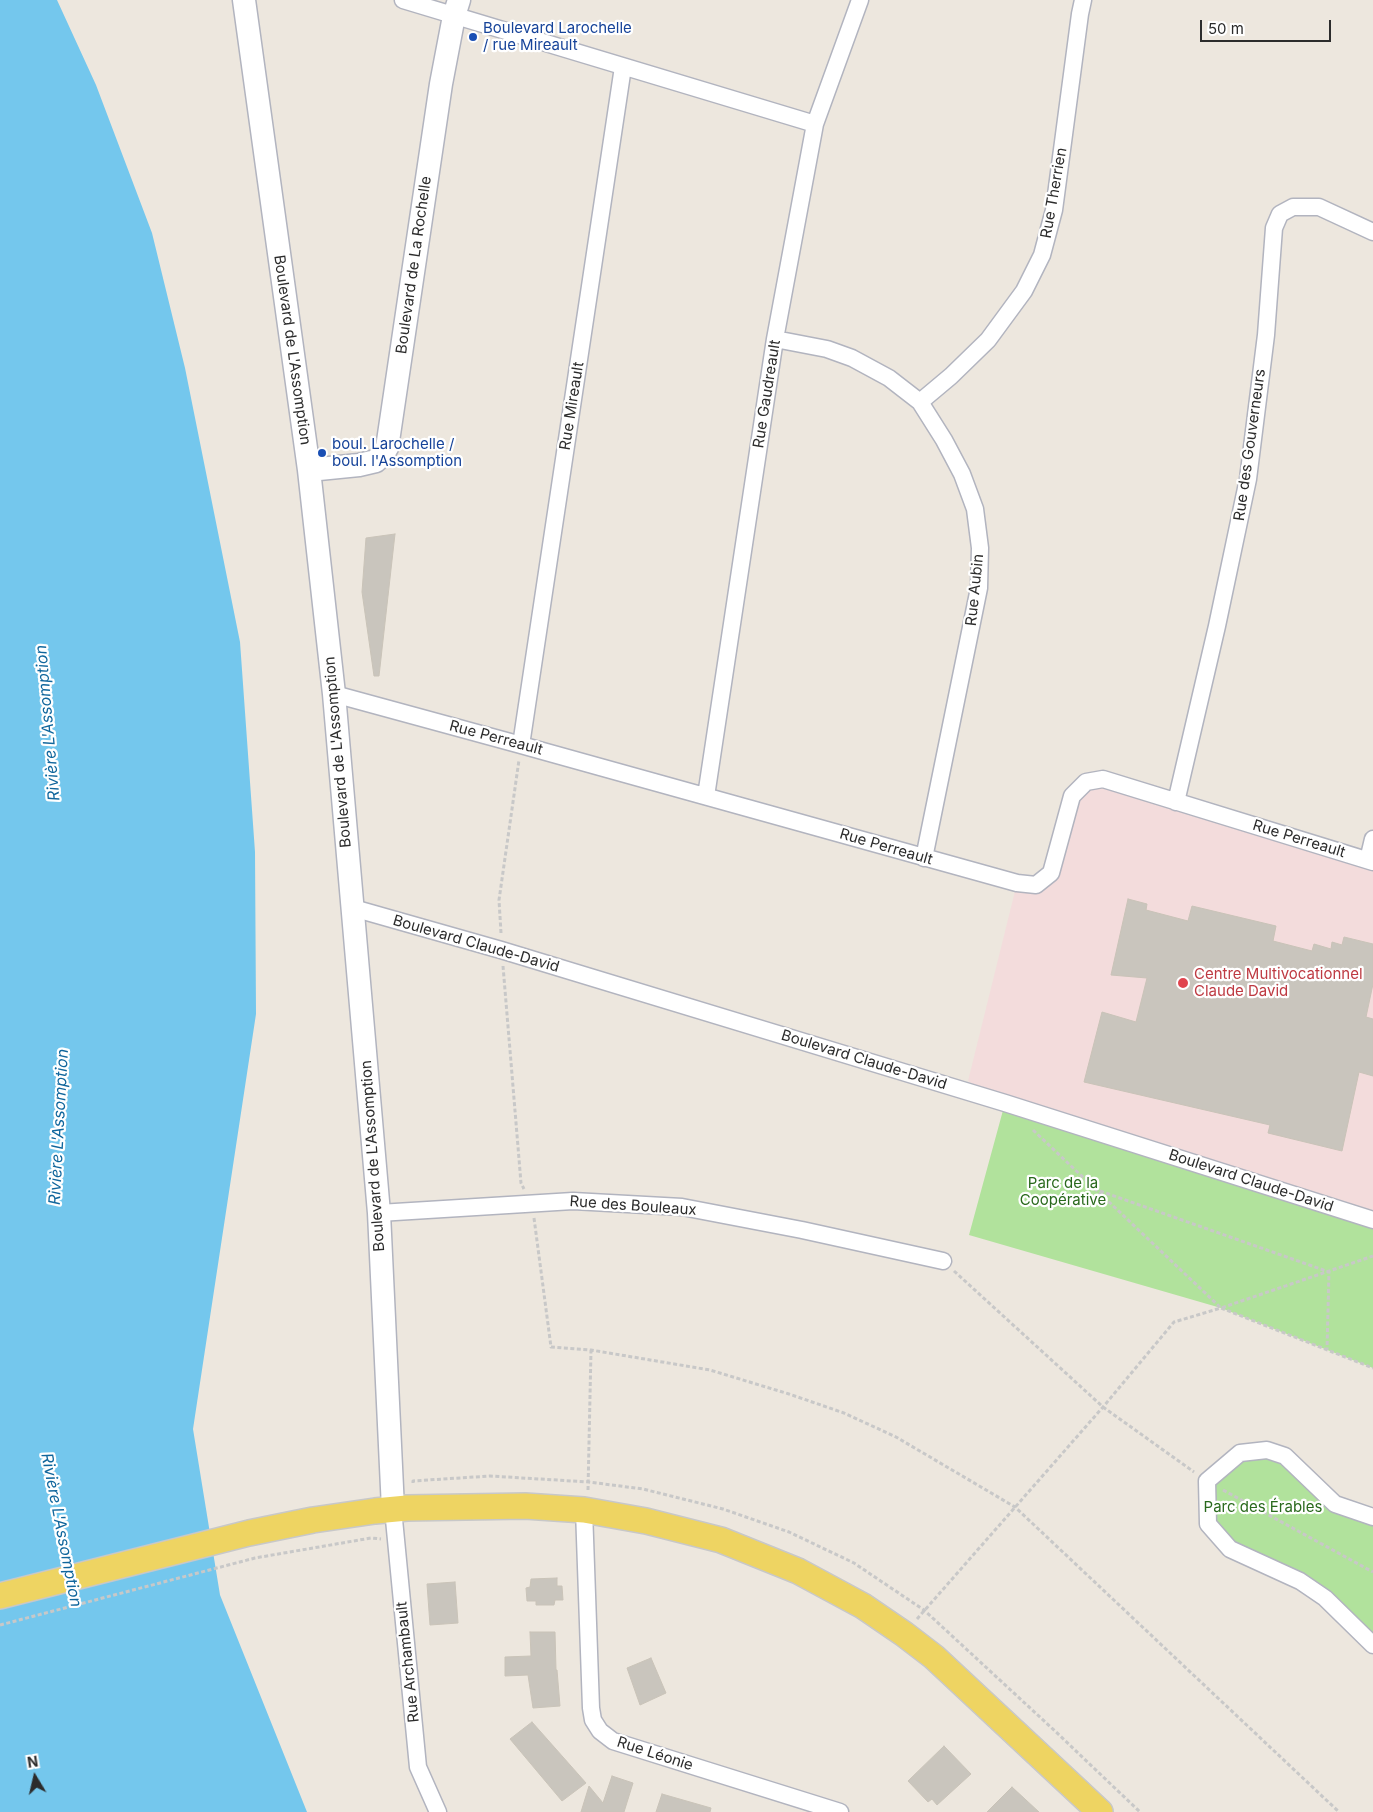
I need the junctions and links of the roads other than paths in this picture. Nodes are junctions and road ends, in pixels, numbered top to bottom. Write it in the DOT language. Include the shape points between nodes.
graph roads {
  1 [pos="244,0"];
  2 [pos="404,0"];
  3 [pos="860,0"];
  4 [pos="1083,0"];
  5 [pos="456,8"];
  6 [pos="623,68"];
  7 [pos="815,124"];
  8 [pos="1373,232"];
  9 [pos="775,339"];
  10 [pos="920,402"];
  11 [pos="309,470"];
  12 [pos="334,694"];
  13 [pos="521,745"];
  14 [pos="706,796"];
  15 [pos="1176,802"];
  16 [pos="1373,839"];
  17 [pos="924,858"];
  18 [pos="1370,861"];
  19 [pos="353,908"];
  20 [pos="378,1214"];
  21 [pos="1373,1220"];
  22 [pos="943,1260"];
  23 [pos="393,1508"];
  24 [pos="584,1510"];
  25 [pos="1373,1517"];
  26 [pos="0,1596"];
  27 [pos="1373,1645"];
  28 [pos="438,1812"];
  29 [pos="840,1812"];
  30 [pos="1100,1812"];
  1 -- 11 [label="street, Boulevard de L'Assomption"];
  2 -- 5 [label="street"];
  3 -- 7 [label="street, Rue Gaudreault"];
  4 -- 10 [label="street, Rue Therrien" via="1054,210 1042,255 1024,291 988,340"];
  5 -- 6 [label="street"];
  5 -- 11 [label="street, Boulevard de La Rochelle" via="441,84 387,448 376,460 359,465"];
  6 -- 7 [label="street"];
  6 -- 13 [label="street, Rue Mireault"];
  7 -- 9 [label="street, Rue Gaudreault"];
  8 -- 15 [label="street, Rue des Gouverneurs" via="1319,206 1293,207 1280,214 1274,228 1266,335 1248,479"];
  9 -- 10 [label="street, Rue Aubin" via="827,349 852,358 889,378"];
  9 -- 14 [label="street, Rue Gaudreault"];
  10 -- 17 [label="street, Rue Aubin" via="962,474 976,509 980,548 979,588"];
  11 -- 12 [label="street, Boulevard de L'Assomption"];
  12 -- 13 [label="street, Rue Perreault"];
  12 -- 19 [label="street, Boulevard de L'Assomption"];
  13 -- 14 [label="street, Rue Perreault"];
  14 -- 17 [label="street, Rue Perreault"];
  15 -- 17 [label="street, Rue Perreault" via="1103,780 1086,782 1072,796 1051,873 1036,885 1017,883"];
  15 -- 18 [label="street, Rue Perreault"];
  16 -- 18 [label="street"];
  19 -- 20 [label="street, Boulevard de L'Assomption"];
  19 -- 21 [label="street, Boulevard Claude-David" via="1005,1103"];
  20 -- 22 [label="street, Rue des Bouleaux" via="573,1201 682,1208"];
  20 -- 23 [label="street, Boulevard de L'Assomption"];
  23 -- 24 [label="main road" via="525,1506"];
  23 -- 26 [label="main road" via="249,1534"];
  23 -- 28 [label="street, Rue Archambault" via="418,1767"];
  24 -- 29 [label="street, Rue Léonie" via="591,1708 593,1720 600,1731 613,1741"];
  24 -- 30 [label="main road" via="722,1540 798,1571 863,1606 934,1657"];
  25 -- 27 [label="street" via="1335,1504 1285,1456 1267,1450 1240,1453 1207,1481 1208,1524 1230,1549 1319,1593"];
}
